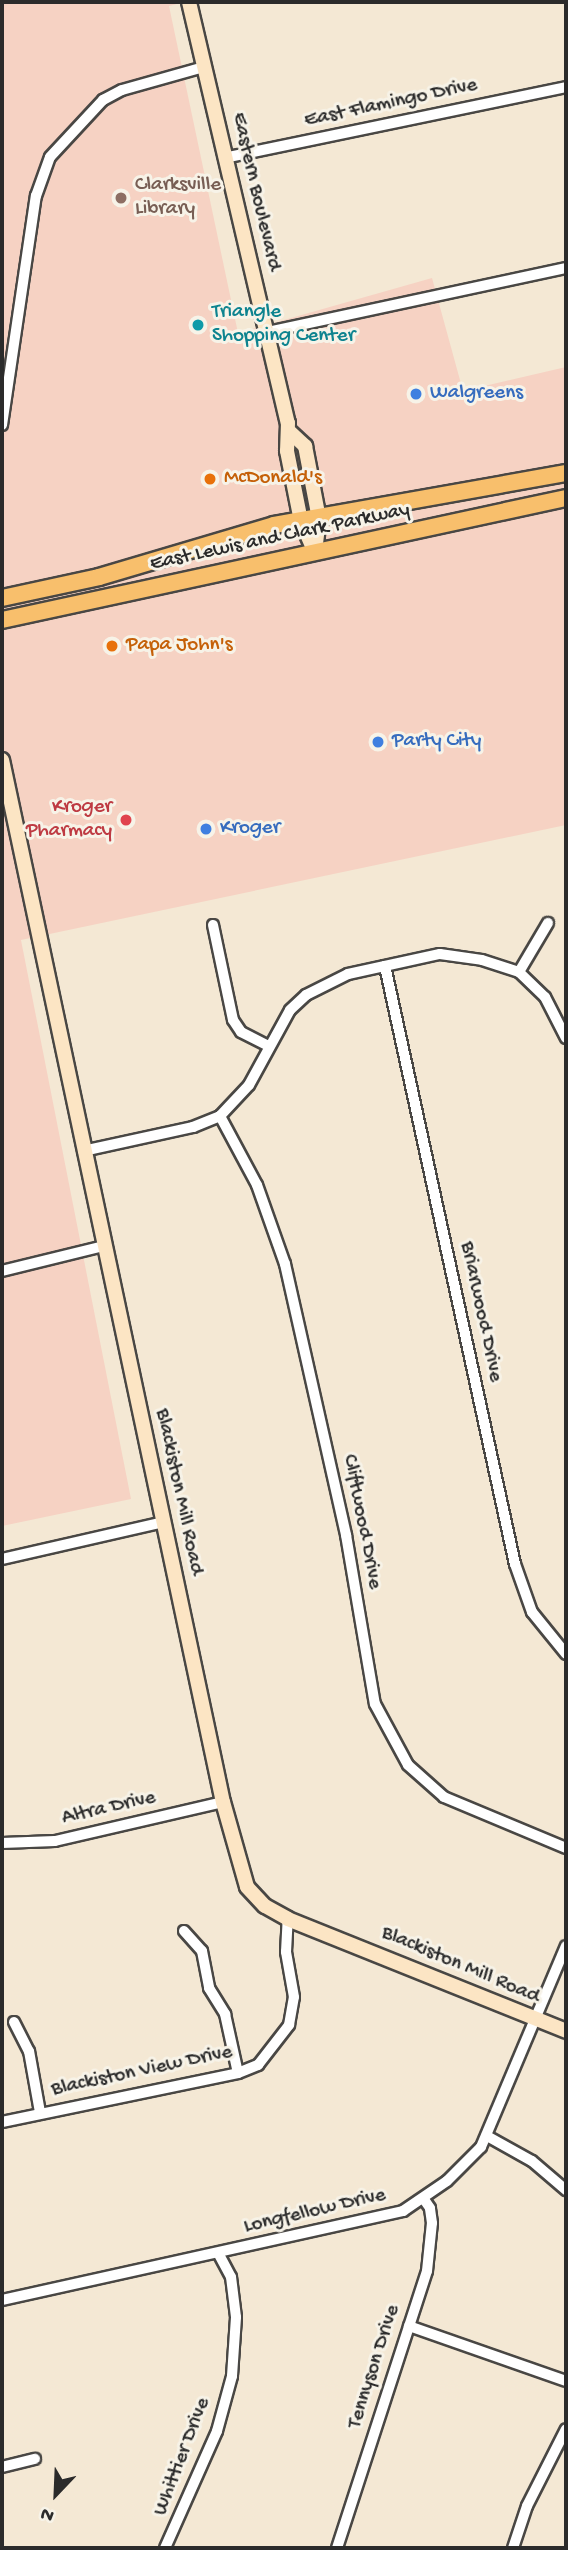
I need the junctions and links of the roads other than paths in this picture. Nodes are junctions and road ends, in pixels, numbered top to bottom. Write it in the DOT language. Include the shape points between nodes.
graph roads {
  1 [pos="189,2"];
  2 [pos="204,67"];
  3 [pos="566,87"];
  4 [pos="224,158"];
  5 [pos="566,268"];
  6 [pos="267,332"];
  7 [pos="2,425"];
  8 [pos="290,432"];
  9 [pos="566,473"];
  10 [pos="566,498"];
  11 [pos="319,519"];
  12 [pos="301,521"];
  13 [pos="314,552"];
  14 [pos="2,598"];
  15 [pos="2,620"];
  16 [pos="2,760"];
  17 [pos="548,923"];
  18 [pos="213,925"];
  19 [pos="385,966"];
  20 [pos="519,972"];
  21 [pos="566,1038"];
  22 [pos="267,1045"];
  23 [pos="220,1116"];
  24 [pos="83,1151"];
  25 [pos="104,1246"];
  26 [pos="2,1271"];
  27 [pos="163,1522"];
  28 [pos="2,1559"];
  29 [pos="566,1654"];
  30 [pos="223,1802"];
  31 [pos="2,1843"];
  32 [pos="566,1848"];
  33 [pos="288,1919"];
  34 [pos="184,1931"];
  35 [pos="566,1946"];
  36 [pos="537,2021"];
  37 [pos="14,2022"];
  38 [pos="566,2031"];
  39 [pos="237,2073"];
  40 [pos="40,2112"];
  41 [pos="2,2122"];
  42 [pos="487,2136"];
  43 [pos="566,2190"];
  44 [pos="423,2197"];
  45 [pos="219,2254"];
  46 [pos="2,2300"];
  47 [pos="409,2326"];
  48 [pos="566,2381"];
  49 [pos="566,2429"];
  50 [pos="35,2459"];
  51 [pos="2,2467"];
  52 [pos="165,2548"];
  53 [pos="337,2548"];
  54 [pos="513,2548"];
  1 -- 2 [label="main road, Eastern Boulevard"];
  2 -- 4 [label="main road, Eastern Boulevard"];
  2 -- 7 [label="street" via="122,90 103,100 50,157 36,196"];
  3 -- 4 [label="street, East Flamingo Drive"];
  4 -- 6 [label="main road, Eastern Boulevard"];
  5 -- 6 [label="street"];
  6 -- 8 [label="main road, Eastern Boulevard"];
  8 -- 11 [label="main road, Eastern Boulevard" via="305,446"];
  8 -- 12 [label="main road, Eastern Boulevard" via="287,451"];
  9 -- 11 [label="main road, East Lewis and Clark Parkway"];
  10 -- 13 [label="main road, East Lewis and Clark Parkway"];
  11 -- 12 [label="main road, East Lewis and Clark Parkway"];
  11 -- 13 [label="main road, Eastern Boulevard"];
  12 -- 13 [label="main road, Eastern Boulevard"];
  12 -- 14 [label="main road, East Lewis and Clark Parkway" via="203,544 99,577"];
  13 -- 15 [label="main road, East Lewis and Clark Parkway"];
  16 -- 24 [label="main road, Blackiston Mill Road"];
  17 -- 20 [label="street"];
  18 -- 22 [label="street" via="233,1020 242,1032"];
  19 -- 20 [label="street" via="440,954"];
  19 -- 22 [label="street" via="348,974 306,995"];
  19 -- 29 [label="street, Briarwood Drive" via="515,1564 532,1612"];
  20 -- 21 [label="street" via="545,997"];
  22 -- 23 [label="street" via="248,1085"];
  23 -- 24 [label="street" via="193,1127"];
  23 -- 32 [label="street, Cliftwood Drive" via="257,1185 285,1264 346,1535 375,1704 408,1765 444,1797"];
  24 -- 25 [label="main road, Blackiston Mill Road"];
  25 -- 26 [label="street"];
  25 -- 27 [label="main road, Blackiston Mill Road"];
  27 -- 28 [label="street"];
  27 -- 30 [label="main road, Blackiston Mill Road"];
  30 -- 31 [label="street, Altra Drive" via="55,1841"];
  30 -- 33 [label="main road, Blackiston Mill Road" via="249,1891"];
  33 -- 36 [label="main road, Blackiston Mill Road"];
  33 -- 39 [label="street, Blackiston View Drive" via="286,1952 295,1997 289,2025 258,2065"];
  34 -- 39 [label="street" via="201,1951 209,1988 225,2014"];
  35 -- 36 [label="street, Longfellow Drive"];
  36 -- 38 [label="main road, Blackiston Mill Road"];
  36 -- 42 [label="street, Longfellow Drive"];
  37 -- 40 [label="street" via="29,2051"];
  39 -- 40 [label="street, Blackiston View Drive"];
  40 -- 41 [label="street, Blackiston View Drive"];
  42 -- 43 [label="street" via="532,2161"];
  42 -- 44 [label="street, Longfellow Drive" via="447,2181"];
  44 -- 45 [label="street, Longfellow Drive" via="403,2211"];
  44 -- 47 [label="street, Tennyson Drive" via="432,2223 427,2271"];
  45 -- 46 [label="street, Longfellow Drive"];
  45 -- 52 [label="street, Whittier Drive" via="231,2277 236,2317 232,2376 217,2431"];
  47 -- 48 [label="street"];
  47 -- 53 [label="street, Tennyson Drive"];
  49 -- 54 [label="street" via="527,2506"];
  50 -- 51 [label="street"];
}
